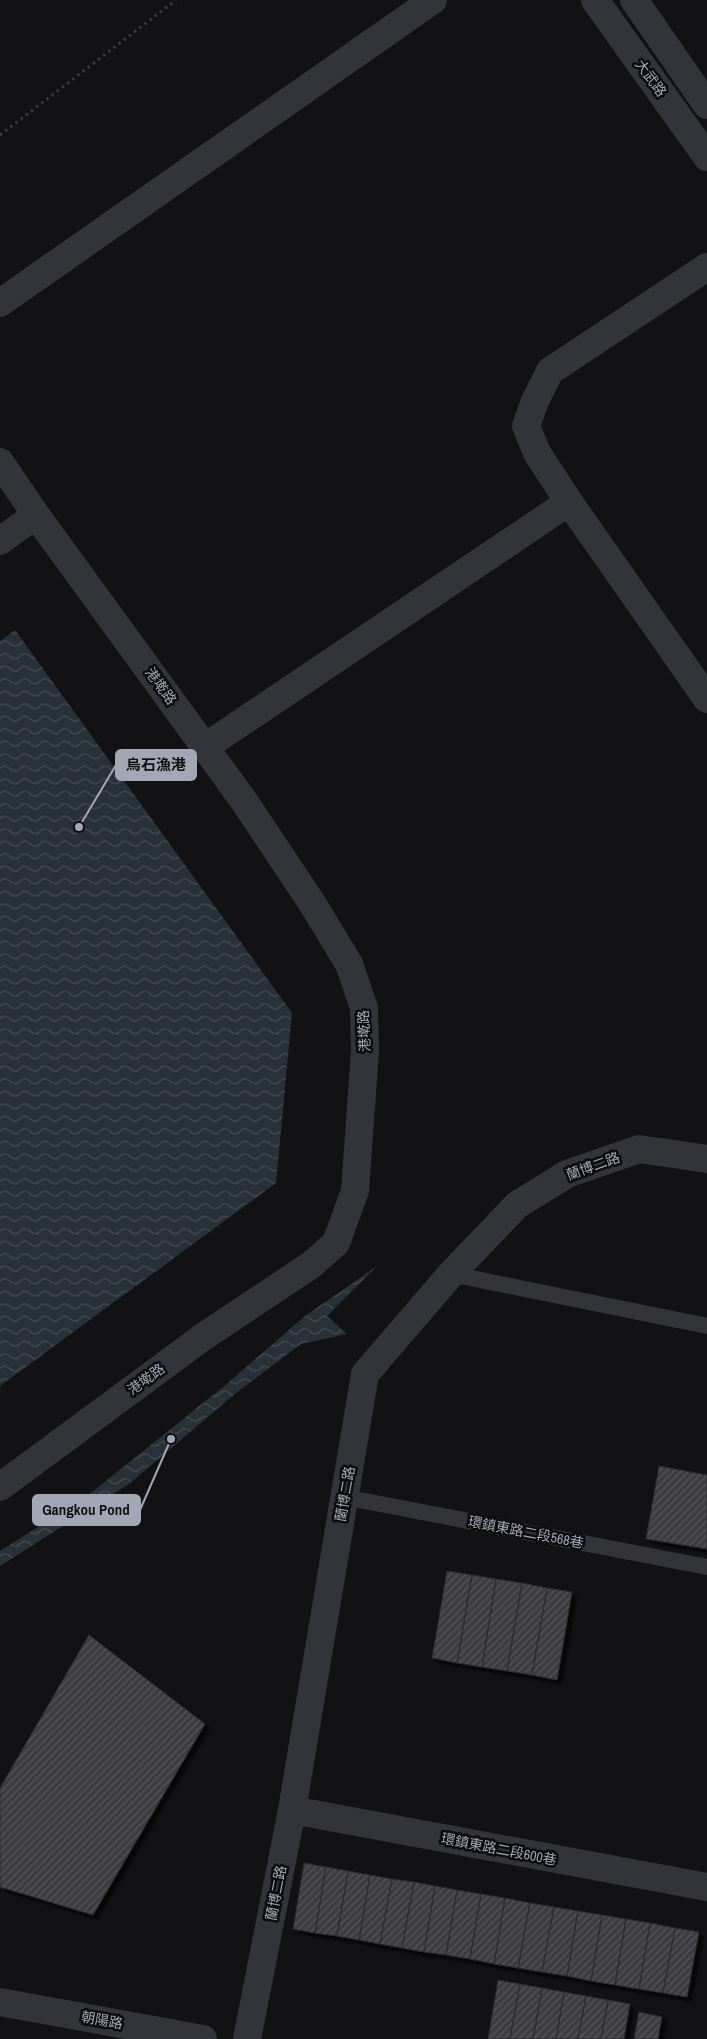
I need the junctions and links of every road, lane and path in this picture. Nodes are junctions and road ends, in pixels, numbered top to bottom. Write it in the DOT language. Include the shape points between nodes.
graph roads {
  1 [pos="176,0"];
  2 [pos="433,0"];
  3 [pos="595,0"];
  4 [pos="634,0"];
  5 [pos="707,106"];
  6 [pos="0,135"];
  7 [pos="707,157"];
  8 [pos="707,267"];
  9 [pos="0,303"];
  10 [pos="0,462"];
  11 [pos="569,502"];
  12 [pos="36,515"];
  13 [pos="0,541"];
  14 [pos="707,699"];
  15 [pos="205,747"];
  16 [pos="707,1159"];
  17 [pos="451,1274"];
  18 [pos="707,1326"];
  19 [pos="0,1486"];
  20 [pos="344,1497"];
  21 [pos="707,1567"];
  22 [pos="292,1810"];
  23 [pos="707,1887"];
  24 [pos="0,2002"];
  25 [pos="203,2039"];
  26 [pos="248,2039"];
  1 -- 6 [label="path"];
  2 -- 9 [label="street"];
  3 -- 7 [label="street, 大武路"];
  4 -- 5 [label="street"];
  8 -- 11 [label="street" via="550,371 526,426 536,453"];
  10 -- 12 [label="street, 港墘路"];
  11 -- 14 [label="street"];
  11 -- 15 [label="street"];
  12 -- 13 [label="street"];
  12 -- 15 [label="street, 港墘路"];
  15 -- 19 [label="street, 港墘路" via="312,903 349,964 364,1008 365,1051 355,1192 336,1243 310,1265 203,1337"];
  16 -- 17 [label="street, 蘭博二路" via="639,1149 567,1174 517,1205"];
  17 -- 18 [label="lane"];
  17 -- 20 [label="street, 蘭博二路" via="365,1374"];
  20 -- 21 [label="lane, 環鎮東路二段568巷"];
  20 -- 22 [label="street, 蘭博二路"];
  22 -- 23 [label="street, 環鎮東路二段600巷"];
  22 -- 26 [label="street, 蘭博二路"];
  24 -- 25 [label="street, 朝陽路"];
}
